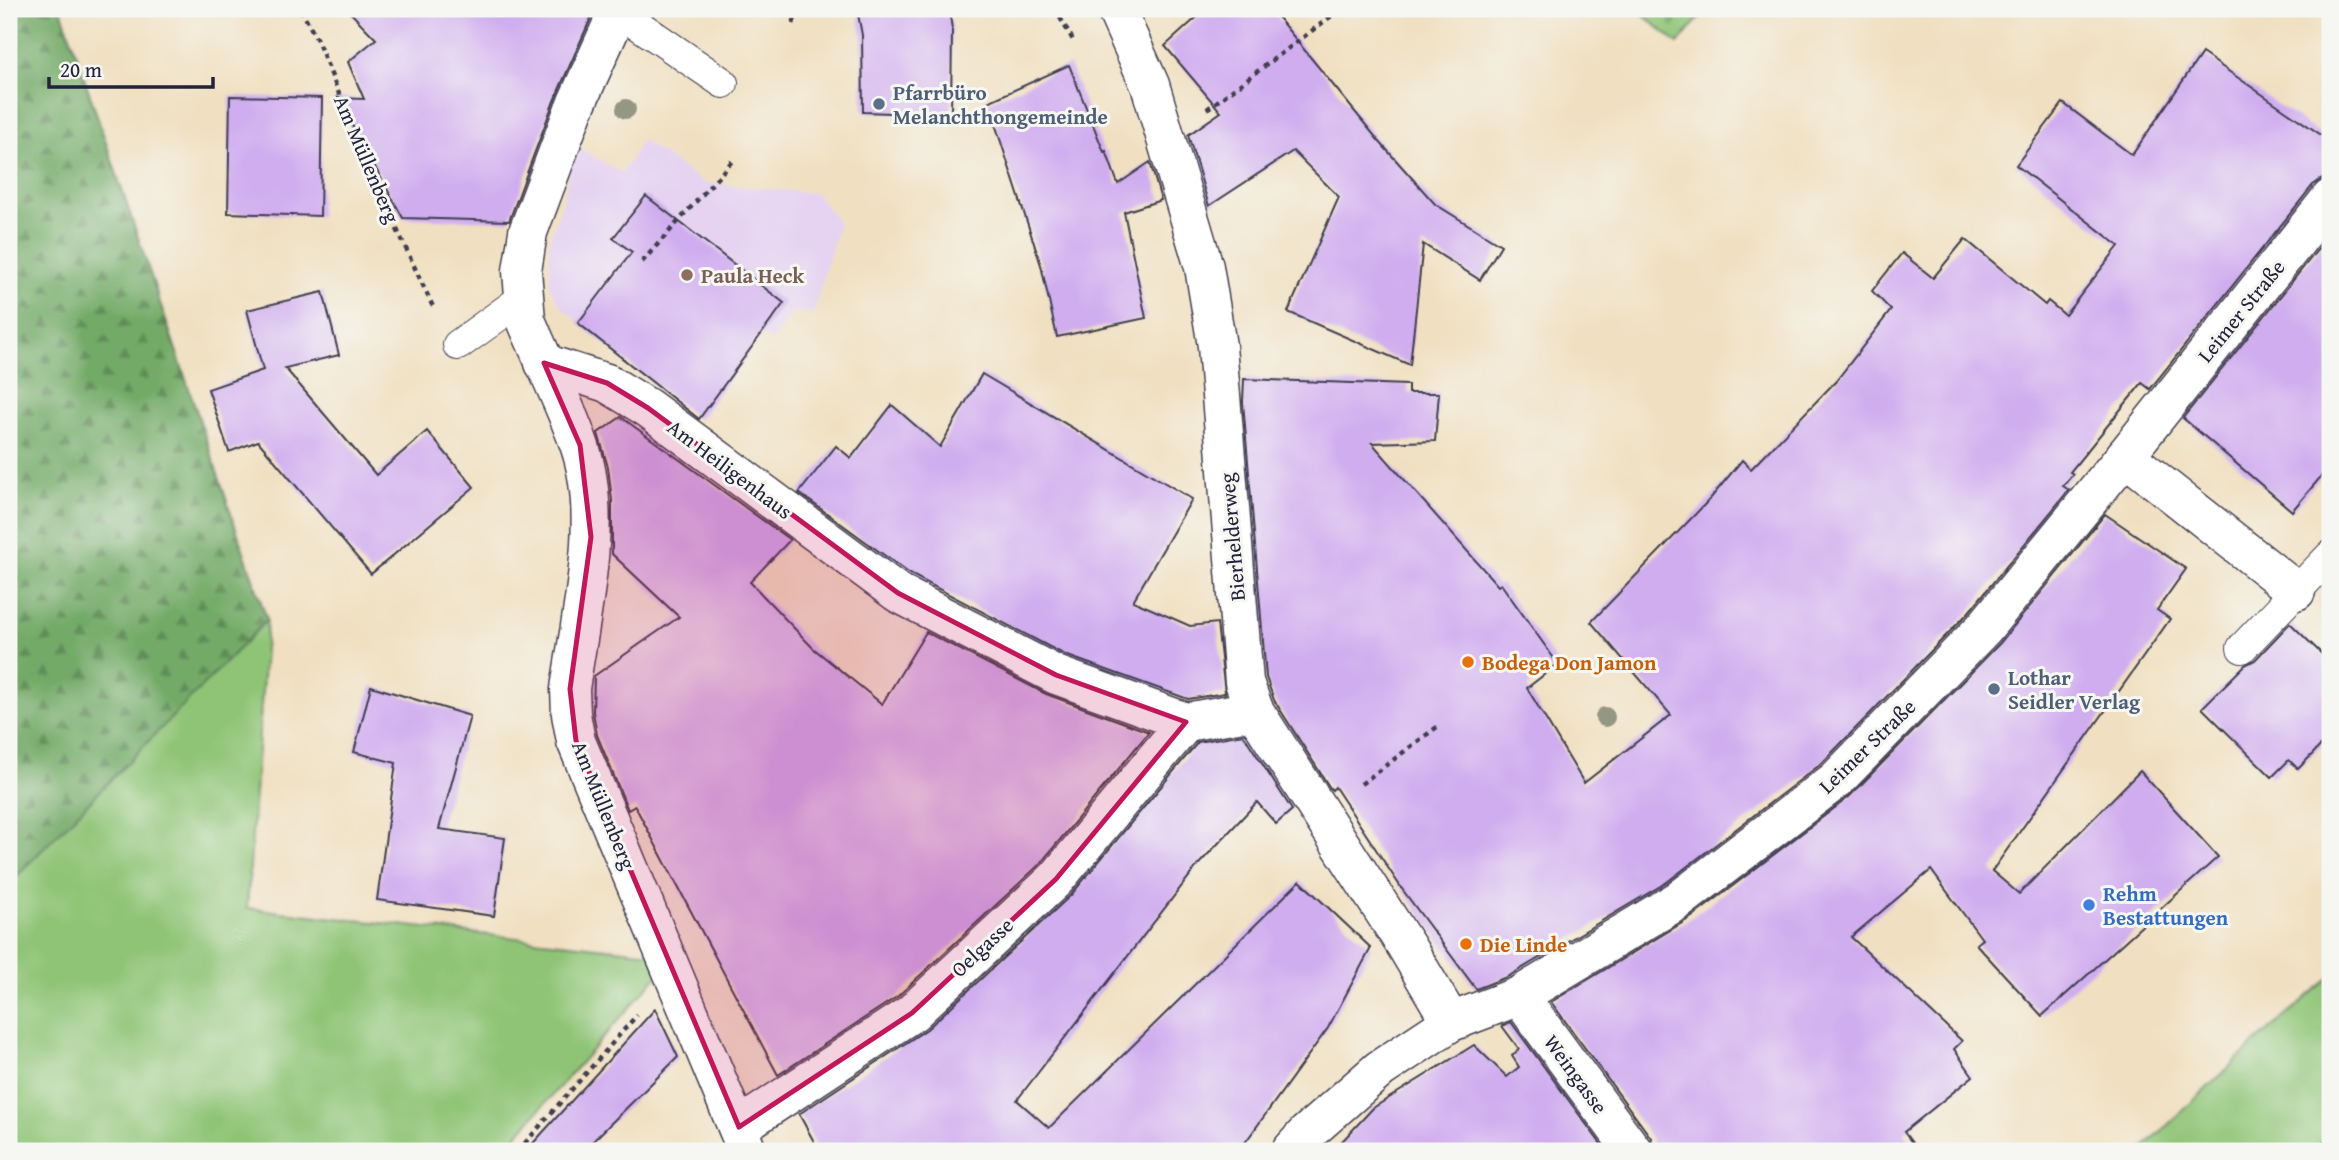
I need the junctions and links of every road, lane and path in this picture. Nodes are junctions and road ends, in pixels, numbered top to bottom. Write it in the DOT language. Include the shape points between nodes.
graph roads {
  1 [pos="301,9"];
  2 [pos="798,9"];
  3 [pos="1055,9"];
  4 [pos="1341,9"];
  5 [pos="618,10"];
  6 [pos="1119,11"];
  7 [pos="793,24"];
  8 [pos="1067,30"];
  9 [pos="723,83"];
  10 [pos="1163,132"];
  11 [pos="735,158"];
  12 [pos="2330,199"];
  13 [pos="642,262"];
  14 [pos="523,298"];
  15 [pos="433,308"];
  16 [pos="458,345"];
  17 [pos="544,363"];
  18 [pos="2125,456"];
  19 [pos="2330,556"];
  20 [pos="2296,591"];
  21 [pos="2242,648"];
  22 [pos="1254,710"];
  23 [pos="1186,722"];
  24 [pos="1441,724"];
  25 [pos="1321,814"];
  26 [pos="674,972"];
  27 [pos="1519,996"];
  28 [pos="1451,1023"];
  29 [pos="2330,1138"];
  30 [pos="743,1139"];
  31 [pos="518,1151"];
  32 [pos="1292,1151"];
  33 [pos="1633,1151"];
  34 [pos="2316,1151"];
  1 -- 15 [label="path, Am Müllenberg"];
  2 -- 7 [label="path"];
  3 -- 8 [label="path"];
  4 -- 10 [label="path" via="1213,107"];
  5 -- 9 [label="lane"];
  5 -- 14 [label="street" via="574,109 528,232"];
  6 -- 10 [label="street, Bierhelderweg" via="1150,85"];
  10 -- 22 [label="street, Bierhelderweg" via="1204,267 1217,346 1244,682"];
  11 -- 13 [label="path"];
  12 -- 18 [label="street, Leimer Straße"];
  14 -- 16 [label="lane"];
  14 -- 17 [label="street" via="526,320"];
  17 -- 23 [label="street, Am Heiligenhaus" via="607,383 648,408 898,593 1056,675"];
  17 -- 26 [label="street, Am Müllenberg" via="580,445 591,500 591,537 570,689 576,741"];
  18 -- 20 [label="street"];
  18 -- 27 [label="street, Leimer Straße" via="1984,628 1836,780 1679,900"];
  19 -- 20 [label="lane"];
  20 -- 21 [label="lane"];
  22 -- 23 [label="street, Am Heiligenhaus"];
  22 -- 25 [label="street, Bierhelderweg"];
  23 -- 30 [label="street, Oelgasse" via="1056,879 912,1013"];
  24 -- 25 [label="path"];
  25 -- 28 [label="street, Bierhelderweg"];
  26 -- 30 [label="street, Am Müllenberg"];
  26 -- 31 [label="path"];
  27 -- 28 [label="street, Leimer Straße"];
  27 -- 33 [label="street, Weingasse"];
  28 -- 32 [label="street, Leimer Straße" via="1380,1069"];
  29 -- 34 [label="path"];
}
